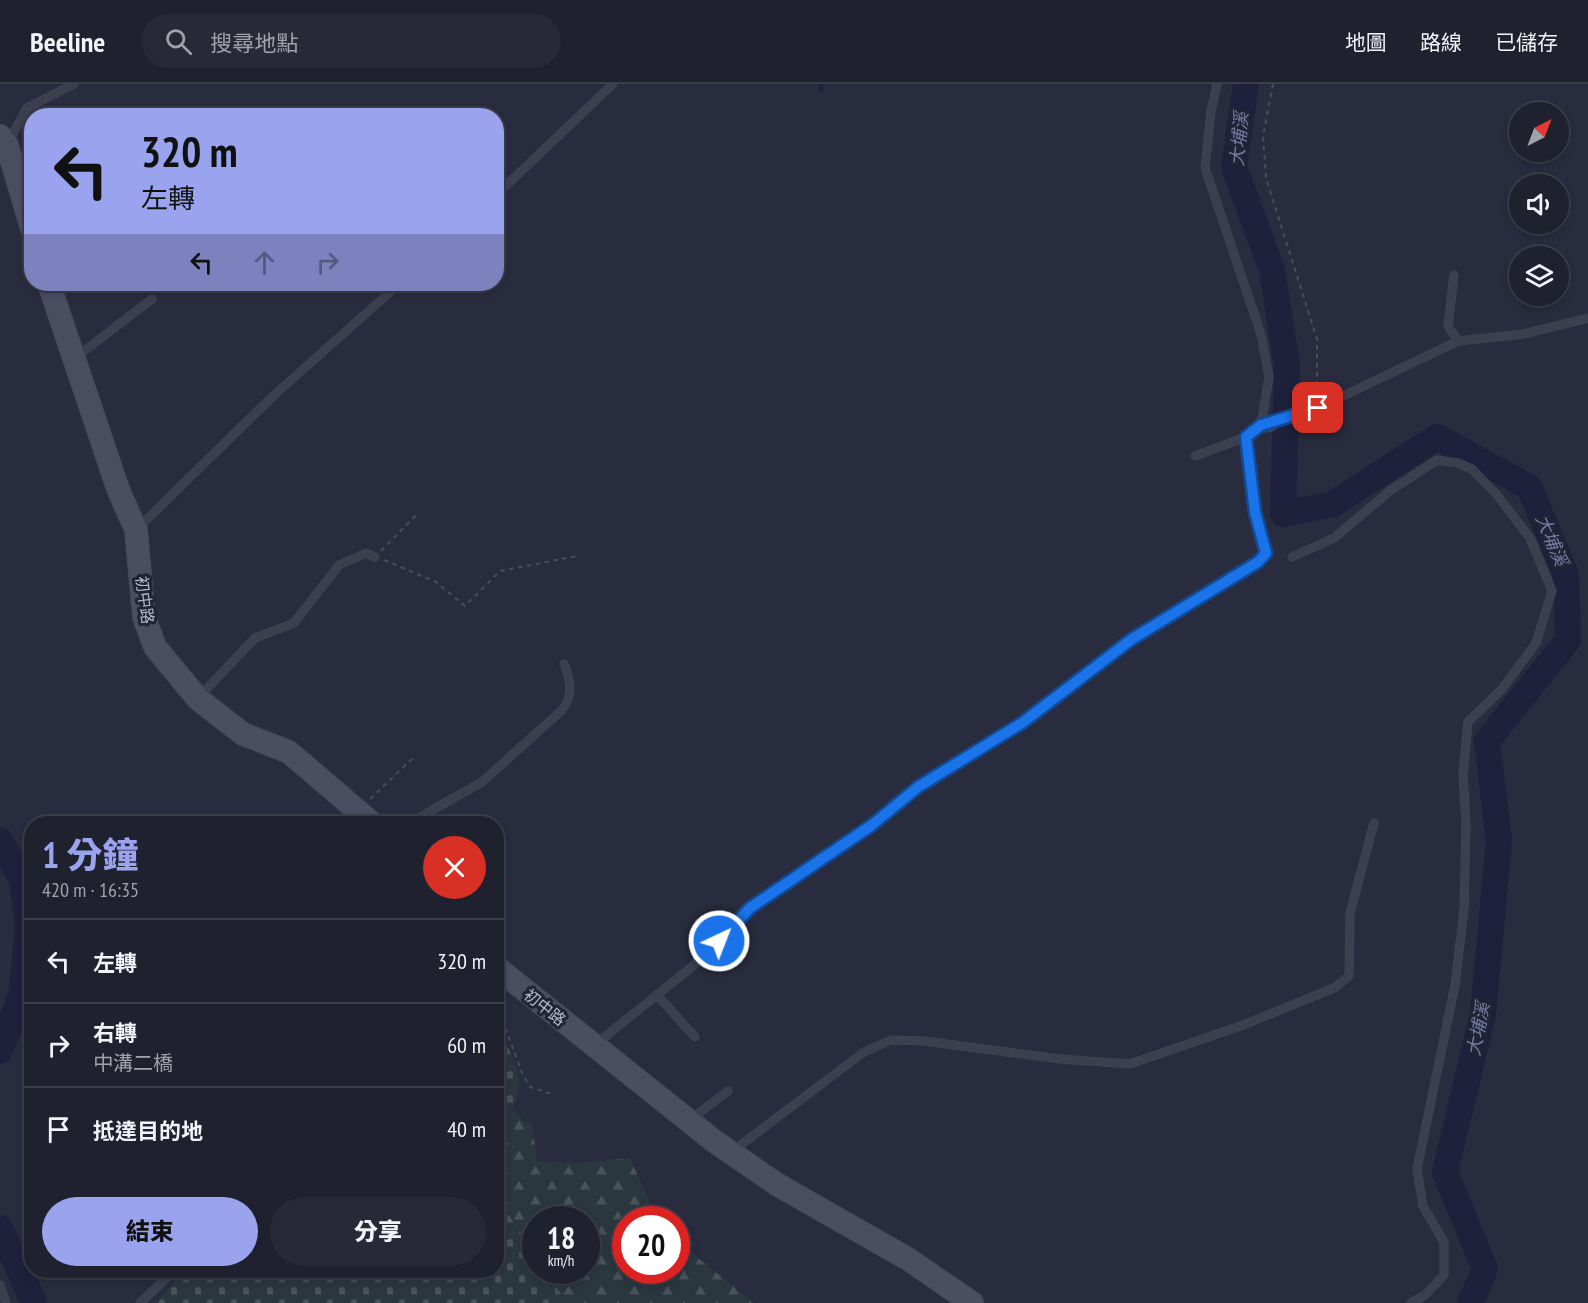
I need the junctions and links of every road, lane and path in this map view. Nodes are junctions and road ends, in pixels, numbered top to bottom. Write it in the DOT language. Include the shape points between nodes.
graph roads {
  1 [pos="74,84"];
  2 [pos="613,84"];
  3 [pos="1217,84"];
  4 [pos="1273,84"];
  5 [pos="27,108"];
  6 [pos="24,112"];
  7 [pos="4,140"];
  8 [pos="504,187"];
  9 [pos="24,204"];
  10 [pos="1454,275"];
  11 [pos="51,291"];
  12 [pos="391,291"];
  13 [pos="152,299"];
  14 [pos="1588,318"];
  15 [pos="1458,340"];
  16 [pos="74,359"];
  17 [pos="1318,408"];
  18 [pos="1265,424"];
  19 [pos="1246,437"];
  20 [pos="1195,456"];
  21 [pos="416,515"];
  22 [pos="136,530"];
  23 [pos="577,556"];
  24 [pos="1292,556"];
  25 [pos="375,557"];
  26 [pos="564,664"];
  27 [pos="198,699"];
  28 [pos="414,757"];
  29 [pos="365,816"];
  30 [pos="367,816"];
  31 [pos="422,816"];
  32 [pos="1374,823"];
  33 [pos="504,974"];
  34 [pos="657,995"];
  35 [pos="504,1022"];
  36 [pos="695,1037"];
  37 [pos="595,1045"];
  38 [pos="728,1090"];
  39 [pos="552,1094"];
  40 [pos="689,1120"];
  41 [pos="732,1152"];
  42 [pos="167,1278"];
  43 [pos="0,1285"];
  44 [pos="6,1303"];
  45 [pos="140,1303"];
  46 [pos="972,1303"];
  47 [pos="1411,1303"];
  1 -- 5 [label="lane"];
  2 -- 8 [label="lane"];
  3 -- 18 [label="lane" via="1205,168 1261,334 1269,377"];
  4 -- 17 [label="path" via="1263,136 1266,178 1317,339"];
  6 -- 7 [label="lane"];
  7 -- 9 [label="street"];
  10 -- 15 [label="lane" via="1448,326"];
  11 -- 16 [label="street, 初中路"];
  12 -- 22 [label="lane" via="272,398"];
  13 -- 16 [label="lane"];
  14 -- 15 [label="lane" via="1524,334"];
  15 -- 17 [label="lane"];
  16 -- 22 [label="street, 初中路"];
  17 -- 18 [label="lane"];
  18 -- 19 [label="lane"];
  19 -- 20 [label="lane"];
  19 -- 34 [label="lane" via="1255,512 1266,553 1258,562 1132,639 1022,723 918,787 872,825 750,908 704,957"];
  21 -- 25 [label="path"];
  22 -- 27 [label="street, 初中路" via="144,617 155,647"];
  23 -- 25 [label="path" via="500,571 465,606 436,582"];
  24 -- 47 [label="lane" via="1334,538 1391,490 1437,460 1458,462 1472,469 1497,495 1530,538 1552,591 1536,643 1502,689 1468,722 1464,909 1456,974 1417,1169 1423,1206 1444,1242 1444,1275"];
  25 -- 27 [label="lane" via="366,554 339,565 294,623 255,638"];
  26 -- 31 [label="lane" via="570,681 570,701 561,711 482,782"];
  27 -- 29 [label="street, 初中路" via="243,734 289,752"];
  28 -- 30 [label="path"];
  32 -- 41 [label="lane" via="1350,912 1349,976 1334,988 1130,1064 891,1040 864,1052"];
  33 -- 37 [label="street, 初中路"];
  34 -- 36 [label="lane"];
  34 -- 37 [label="lane"];
  35 -- 39 [label="path" via="530,1088"];
  37 -- 40 [label="street, 初中路"];
  38 -- 40 [label="lane"];
  40 -- 41 [label="street, 初中路"];
  41 -- 46 [label="street, 初中路" via="778,1185 908,1259"];
  42 -- 45 [label="lane"];
  43 -- 44 [label="lane"];
}
